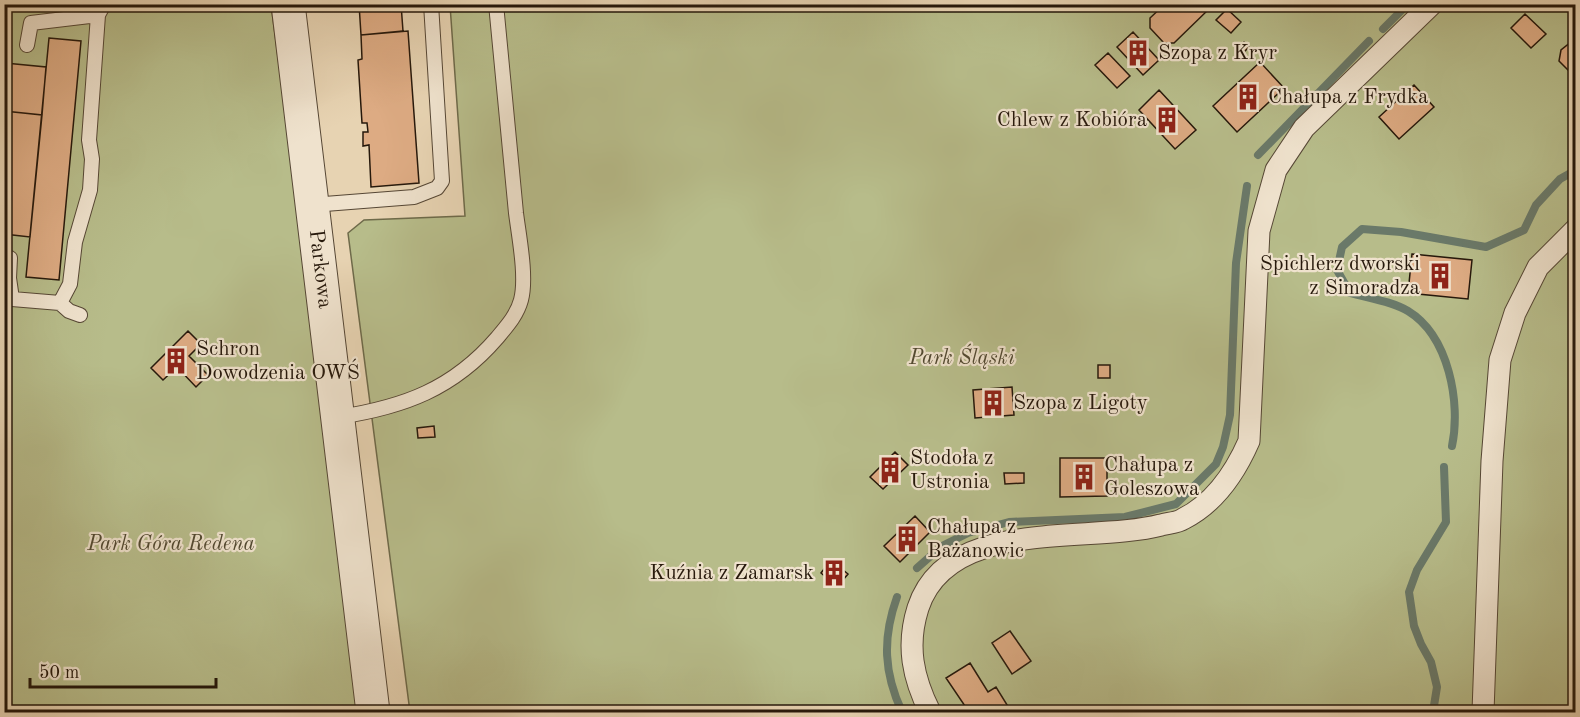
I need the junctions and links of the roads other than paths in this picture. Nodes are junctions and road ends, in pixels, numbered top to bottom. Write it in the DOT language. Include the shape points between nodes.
graph roads {
  1 [pos="288,4"];
  2 [pos="431,4"];
  3 [pos="496,4"];
  4 [pos="1432,4"];
  5 [pos="101,10"];
  6 [pos="27,45"];
  7 [pos="312,206"];
  8 [pos="1575,229"];
  9 [pos="10,258"];
  10 [pos="60,303"];
  11 [pos="80,315"];
  12 [pos="339,417"];
  13 [pos="373,712"];
  14 [pos="930,712"];
  15 [pos="1483,712"];
  1 -- 7 [label="street, Parkowa"];
  2 -- 7 [label="lane" via="436,136 442,181 437,188 414,197"];
  3 -- 12 [label="lane" via="522,298 514,318 481,356 449,381 414,400"];
  4 -- 14 [label="street" via="1304,128 1276,170 1259,231 1249,441 1238,466 1212,499 1182,520 1145,529 1002,542 975,549 943,571 922,594 910,650 917,687"];
  5 -- 6 [label="lane" via="32,23"];
  5 -- 10 [label="lane" via="90,130 90,190 75,242 70,284"];
  7 -- 12 [label="street, Parkowa"];
  8 -- 15 [label="street" via="1538,267 1515,313 1500,360 1492,461"];
  9 -- 10 [label="lane" via="12,299"];
  10 -- 11 [label="lane"];
  12 -- 13 [label="street, Parkowa"];
}
